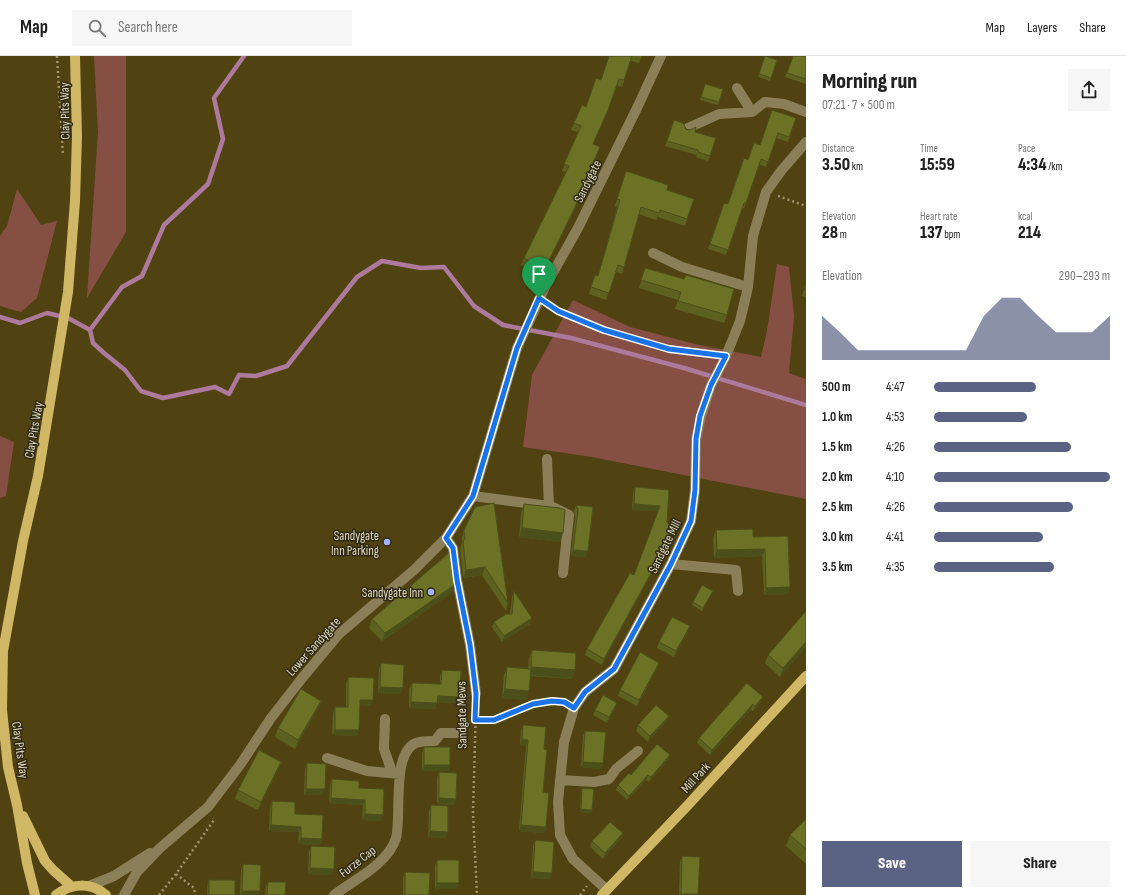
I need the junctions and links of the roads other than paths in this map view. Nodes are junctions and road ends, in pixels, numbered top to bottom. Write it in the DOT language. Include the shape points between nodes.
graph roads {
  1 [pos="76,56"];
  2 [pos="661,56"];
  3 [pos="737,88"];
  4 [pos="752,112"];
  5 [pos="806,112"];
  6 [pos="688,128"];
  7 [pos="806,142"];
  8 [pos="653,253"];
  9 [pos="748,287"];
  10 [pos="517,348"];
  11 [pos="547,458"];
  12 [pos="473,496"];
  13 [pos="549,506"];
  14 [pos="446,538"];
  15 [pos="671,564"];
  16 [pos="563,573"];
  17 [pos="738,591"];
  18 [pos="804,681"];
  19 [pos="476,694"];
  20 [pos="385,719"];
  21 [pos="457,732"];
  22 [pos="638,751"];
  23 [pos="327,758"];
  24 [pos="396,773"];
  25 [pos="560,780"];
  26 [pos="17,805"];
  27 [pos="160,848"];
  28 [pos="71,886"];
  29 [pos="89,886"];
  30 [pos="604,893"];
  31 [pos="35,895"];
  32 [pos="56,895"];
  33 [pos="106,895"];
  34 [pos="124,895"];
  35 [pos="334,895"];
  1 -- 26 [label="main road, Clay Pits Way" via="75,201 68,292 38,476 23,540 3,651 2,710 8,766"];
  2 -- 10 [label="street, Sandygate" via="578,228 539,298"];
  3 -- 4 [label="street"];
  4 -- 5 [label="street" via="764,102 784,104"];
  4 -- 6 [label="street" via="719,114"];
  7 -- 9 [label="street, Sandgate MIll" via="766,192 753,236"];
  8 -- 9 [label="street" via="682,267"];
  9 -- 15 [label="street, Sandgate MIll" via="740,321 700,416 696,439 695,490 691,521"];
  10 -- 12 [label="street, Lower Sandygate"];
  11 -- 13 [label="street"];
  12 -- 13 [label="street"];
  12 -- 14 [label="street, Lower Sandygate"];
  13 -- 16 [label="street" via="569,515"];
  14 -- 19 [label="street, Sandgate Mews" via="453,548"];
  14 -- 27 [label="street, Lower Sandygate" via="414,570 339,634 302,676 208,807"];
  15 -- 17 [label="street" via="736,570"];
  15 -- 25 [label="street, Sandgate MIll" via="614,669 585,692 574,708 564,742"];
  18 -- 30 [label="main road, Mill Park"];
  20 -- 24 [label="street" via="384,749"];
  21 -- 24 [label="street, Furze Cap" via="441,733 435,741 416,743 406,751"];
  22 -- 25 [label="street" via="616,769 609,779 594,782"];
  23 -- 24 [label="street" via="367,771"];
  24 -- 35 [label="street, Furze Cap" via="396,838 384,859"];
  25 -- 30 [label="street, Sandgate MIll" via="560,835 573,859"];
  26 -- 28 [label="main road, Clay Pits Way" via="45,861"];
  26 -- 31 [label="main road, Clay Pits Way"];
  27 -- 29 [label="street, Lower Sandygate" via="114,876"];
  27 -- 34 [label="street, Lower Sandygate" via="137,872"];
  28 -- 29 [label="main road"];
  28 -- 32 [label="main road"];
  29 -- 33 [label="main road"];
}
